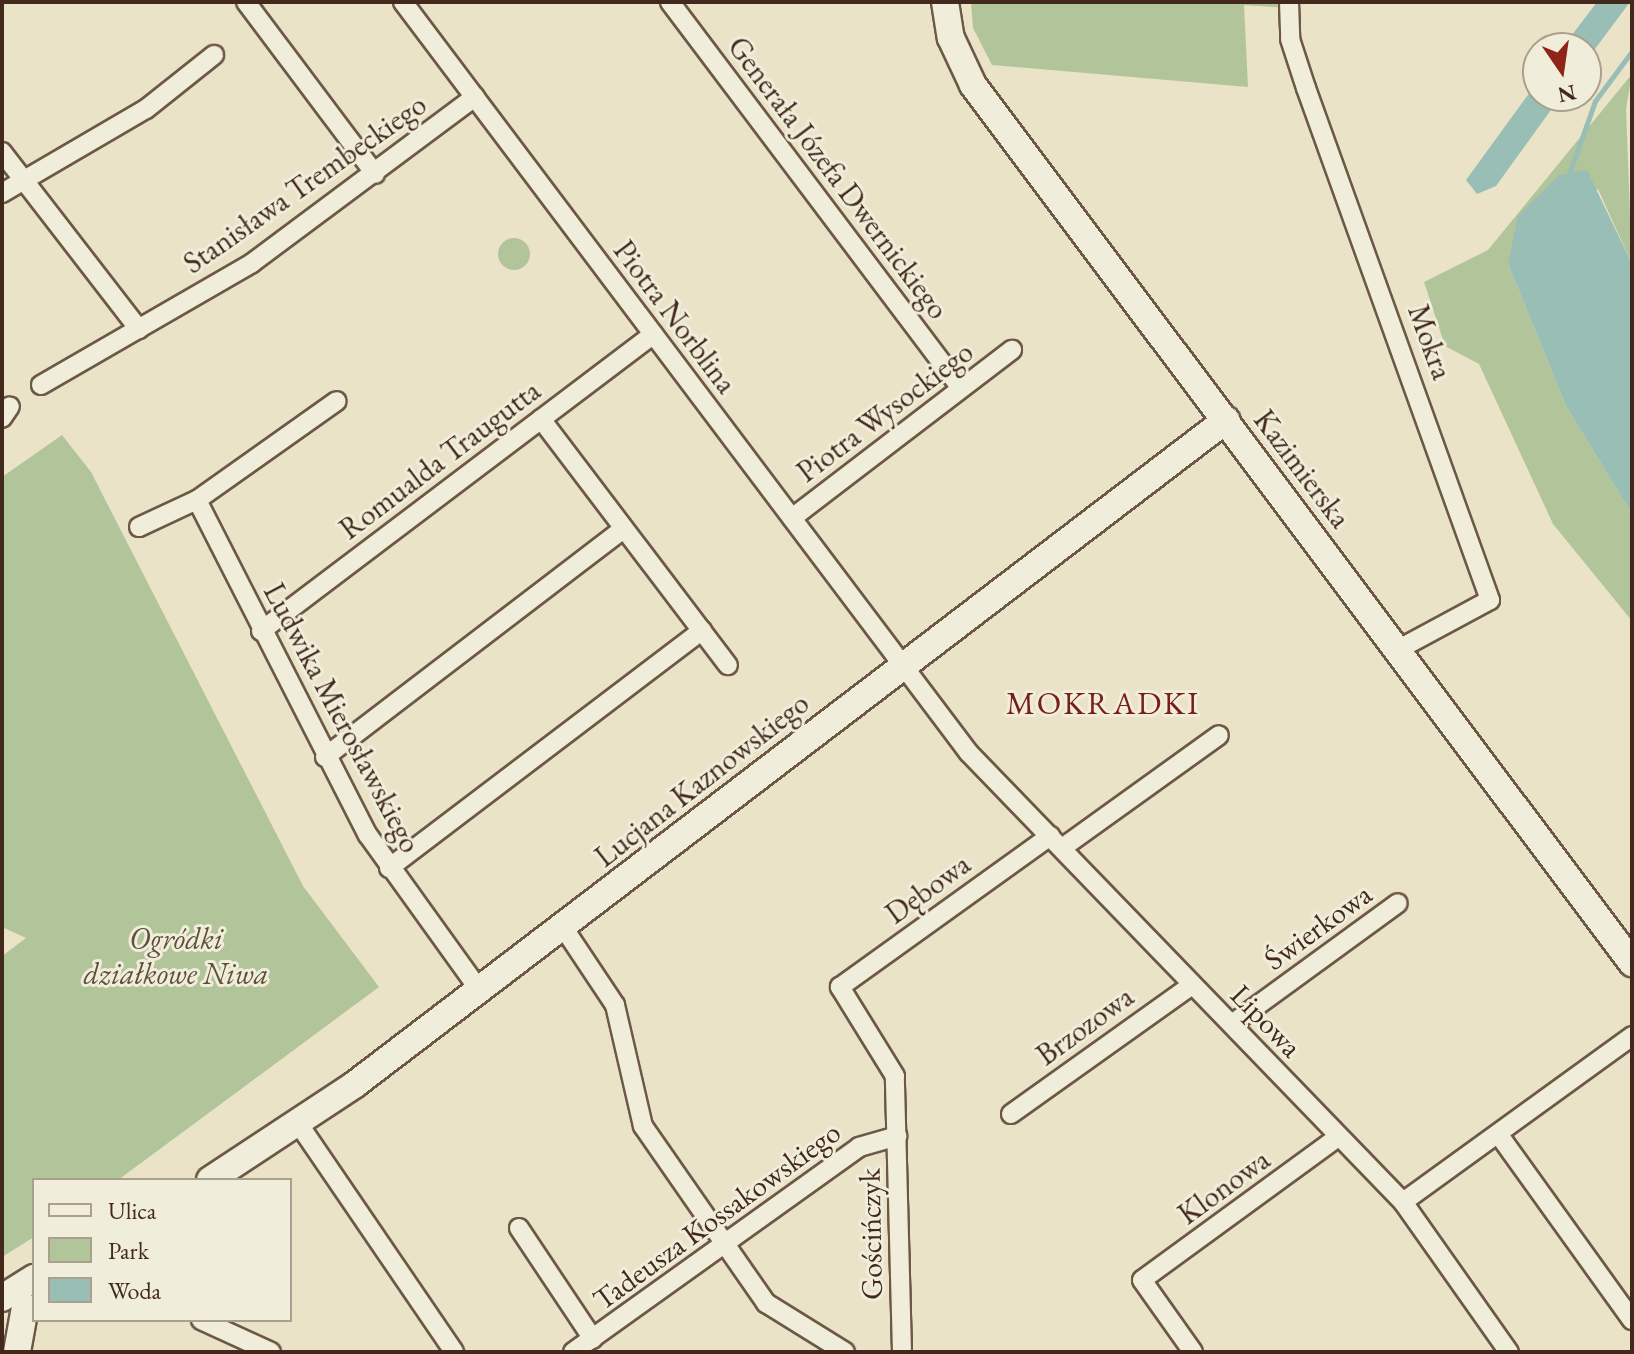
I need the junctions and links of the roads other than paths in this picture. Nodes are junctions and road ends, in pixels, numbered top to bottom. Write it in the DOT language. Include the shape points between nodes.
graph roads {
  1 [pos="246,2"];
  2 [pos="403,2"];
  3 [pos="670,2"];
  4 [pos="945,2"];
  5 [pos="1289,2"];
  6 [pos="214,55"];
  7 [pos="475,97"];
  8 [pos="2,152"];
  9 [pos="375,174"];
  10 [pos="23,180"];
  11 [pos="2,193"];
  12 [pos="139,329"];
  13 [pos="653,334"];
  14 [pos="1012,350"];
  15 [pos="41,385"];
  16 [pos="961,388"];
  17 [pos="337,401"];
  18 [pos="541,419"];
  19 [pos="1226,420"];
  20 [pos="197,500"];
  21 [pos="792,518"];
  22 [pos="139,527"];
  23 [pos="623,529"];
  24 [pos="702,630"];
  25 [pos="261,631"];
  26 [pos="1397,650"];
  27 [pos="728,665"];
  28 [pos="903,666"];
  29 [pos="1219,735"];
  30 [pos="325,757"];
  31 [pos="1056,842"];
  32 [pos="389,868"];
  33 [pos="1398,903"];
  34 [pos="563,927"];
  35 [pos="1632,963"];
  36 [pos="1192,985"];
  37 [pos="840,987"];
  38 [pos="480,991"];
  39 [pos="1232,1024"];
  40 [pos="1632,1036"];
  41 [pos="1011,1114"];
  42 [pos="298,1123"];
  43 [pos="1499,1135"];
  44 [pos="897,1136"];
  45 [pos="1338,1137"];
  46 [pos="213,1178"];
  47 [pos="1403,1202"];
  48 [pos="519,1228"];
  49 [pos="726,1247"];
  50 [pos="32,1281"];
  51 [pos="20,1302"];
  52 [pos="1632,1320"];
  53 [pos="2,1321"];
  54 [pos="205,1322"];
  55 [pos="593,1339"];
  56 [pos="17,1352"];
  57 [pos="271,1352"];
  58 [pos="454,1352"];
  59 [pos="573,1352"];
  60 [pos="845,1352"];
  61 [pos="902,1352"];
  62 [pos="1193,1352"];
  63 [pos="1509,1352"];
  1 -- 9 [label="street"];
  2 -- 7 [label="street, Piotra Norblina"];
  3 -- 16 [label="street, Generała Józefa Dwernickiego"];
  4 -- 19 [label="street, Kazimierska" via="951,38 973,85"];
  5 -- 26 [label="street, Mokra" via="1290,39 1306,88 1490,600"];
  6 -- 10 [label="street" via="146,109"];
  7 -- 9 [label="street, Stanisława Trembeckiego"];
  7 -- 13 [label="street, Piotra Norblina"];
  8 -- 10 [label="street"];
  9 -- 12 [label="street, Stanisława Trembeckiego" via="252,263"];
  10 -- 11 [label="street"];
  10 -- 12 [label="street"];
  12 -- 15 [label="street, Stanisława Trembeckiego"];
  13 -- 18 [label="street, Romualda Traugutta"];
  13 -- 21 [label="street, Piotra Norblina"];
  14 -- 16 [label="street, Piotra Wysockiego"];
  16 -- 21 [label="street, Piotra Wysockiego"];
  17 -- 20 [label="street"];
  18 -- 23 [label="street"];
  18 -- 25 [label="street, Romualda Traugutta"];
  19 -- 26 [label="street, Kazimierska"];
  19 -- 28 [label="street, Lucjana Kaznowskiego"];
  20 -- 22 [label="street"];
  20 -- 25 [label="street, Ludwika Mierosławskiego"];
  21 -- 28 [label="street, Piotra Norblina"];
  23 -- 24 [label="street"];
  23 -- 30 [label="street"];
  24 -- 27 [label="street"];
  24 -- 32 [label="street"];
  25 -- 30 [label="street, Ludwika Mierosławskiego"];
  26 -- 35 [label="street, Kazimierska"];
  28 -- 31 [label="street, Lipowa" via="969,753"];
  28 -- 34 [label="street, Lucjana Kaznowskiego"];
  29 -- 31 [label="street, Dębowa"];
  30 -- 32 [label="street, Ludwika Mierosławskiego"];
  31 -- 36 [label="street, Lipowa"];
  31 -- 37 [label="street, Dębowa"];
  32 -- 38 [label="street, Ludwika Mierosławskiego"];
  33 -- 39 [label="street, Świerkowa"];
  34 -- 38 [label="street, Lucjana Kaznowskiego"];
  34 -- 49 [label="street" via="615,1005 643,1126"];
  36 -- 39 [label="street, Lipowa"];
  36 -- 41 [label="street, Brzozowa"];
  37 -- 44 [label="street, Gościńczyk" via="893,1066"];
  38 -- 42 [label="street, Lucjana Kaznowskiego"];
  39 -- 45 [label="street, Lipowa"];
  40 -- 43 [label="street"];
  42 -- 46 [label="street, Lucjana Kaznowskiego"];
  42 -- 58 [label="street"];
  43 -- 47 [label="street"];
  43 -- 52 [label="street"];
  44 -- 49 [label="street, Tadeusza Kossakowskiego" via="859,1147"];
  44 -- 61 [label="street, Gościńczyk"];
  45 -- 47 [label="street, Lipowa"];
  45 -- 62 [label="street, Klonowa" via="1142,1280"];
  47 -- 63 [label="street, Lipowa"];
  48 -- 55 [label="street"];
  49 -- 55 [label="street, Tadeusza Kossakowskiego"];
  49 -- 60 [label="street" via="766,1303"];
  50 -- 51 [label="street"];
  51 -- 53 [label="street"];
  51 -- 56 [label="street"];
  54 -- 57 [label="street"];
  55 -- 59 [label="street, Tadeusza Kossakowskiego"];
}
